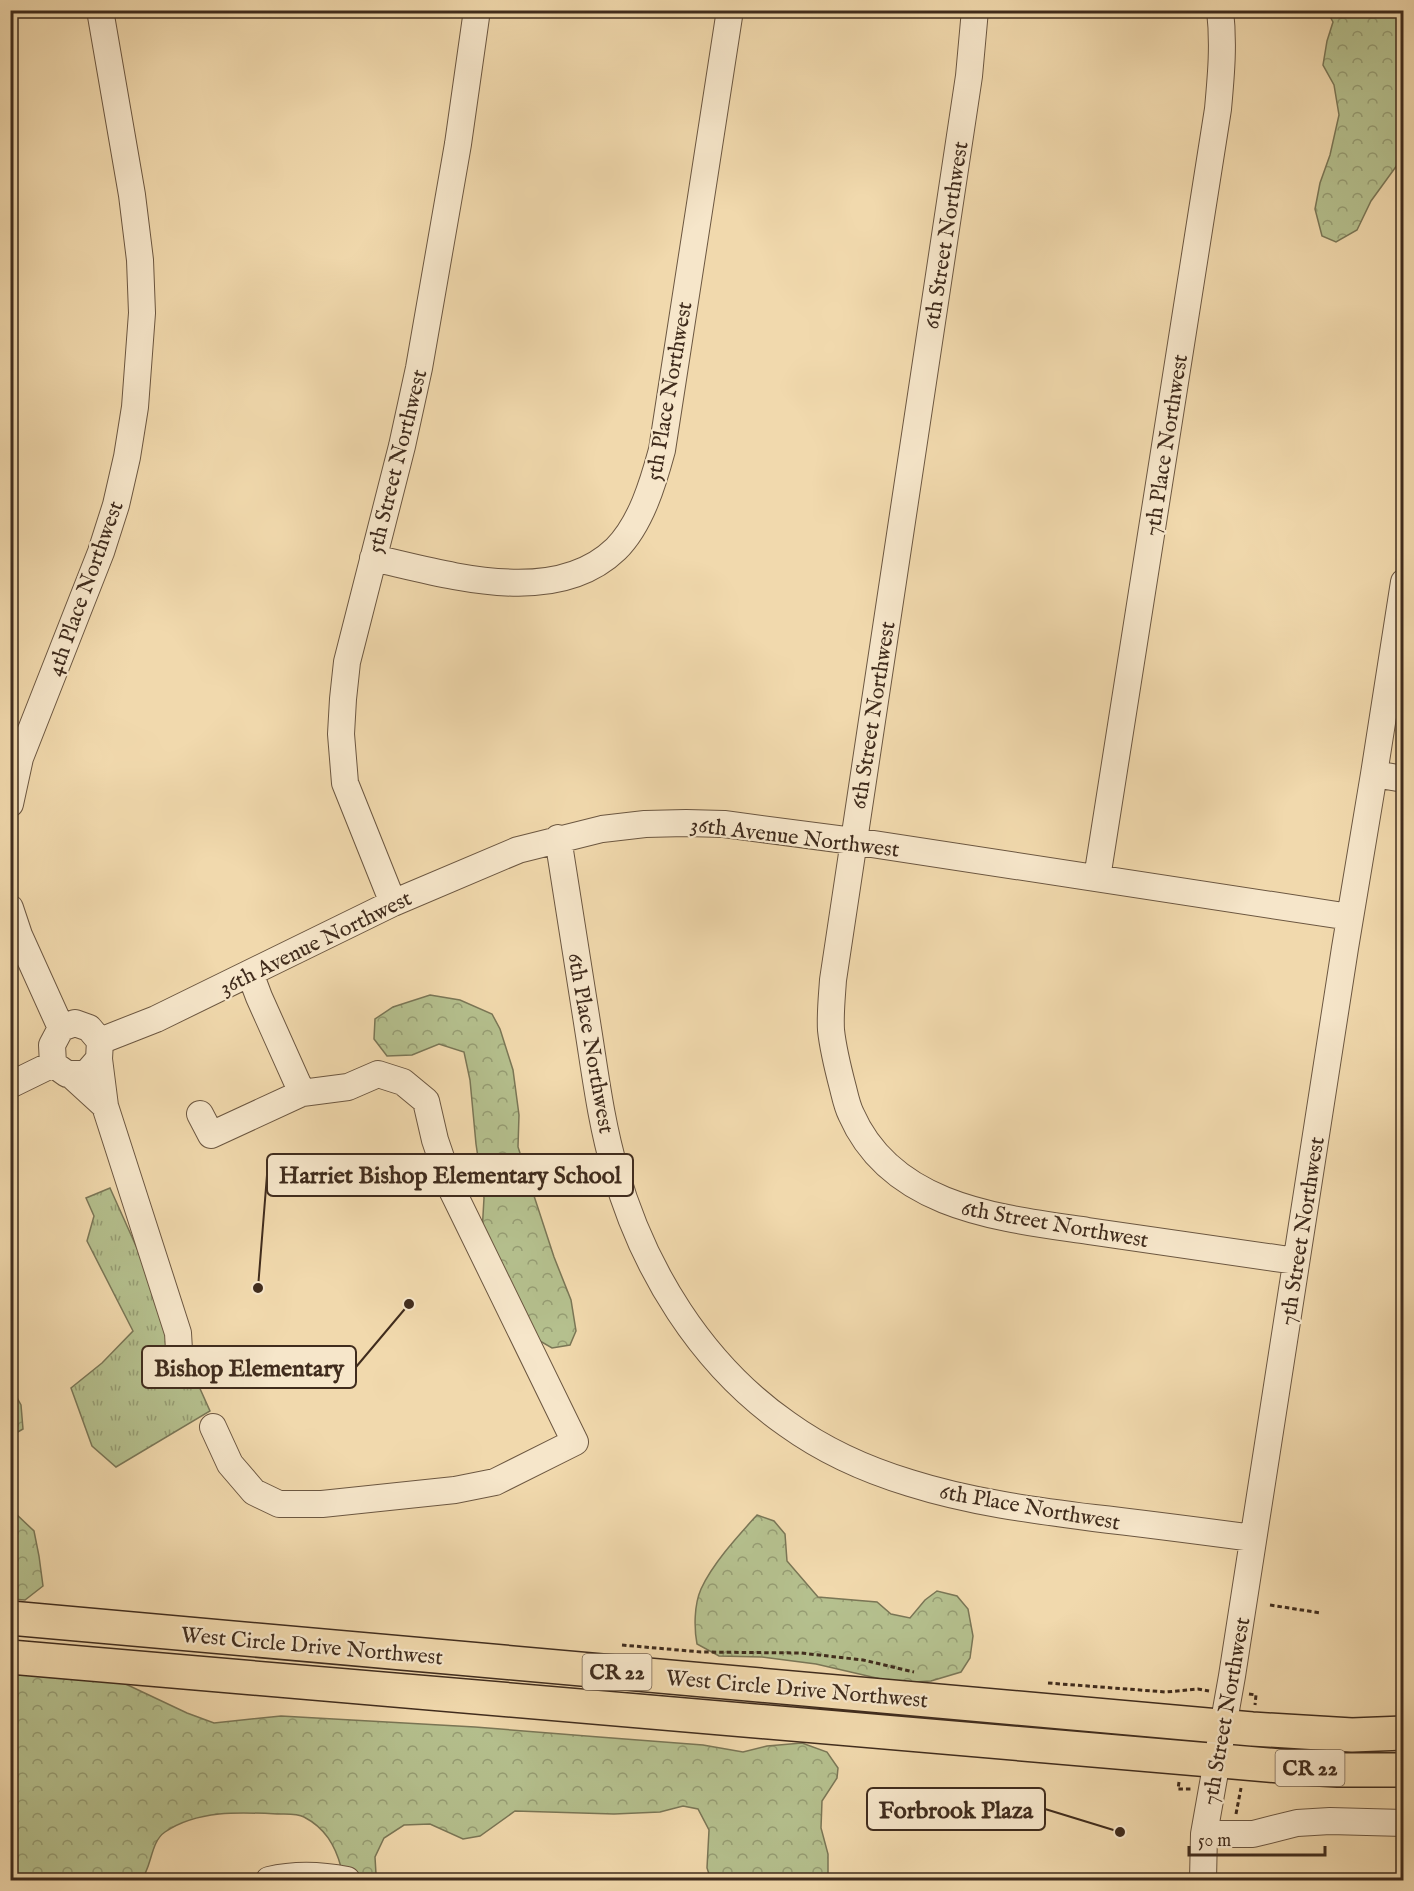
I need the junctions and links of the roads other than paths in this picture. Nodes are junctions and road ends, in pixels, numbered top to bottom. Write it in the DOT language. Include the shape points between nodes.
graph roads {
  1 [pos="100,10"];
  2 [pos="477,10"];
  3 [pos="730,10"];
  4 [pos="975,10"];
  5 [pos="1220,10"];
  6 [pos="373,558"];
  7 [pos="1404,582"];
  8 [pos="1374,774"];
  9 [pos="1404,779"];
  10 [pos="10,804"];
  11 [pos="558,838"];
  12 [pos="853,841"];
  13 [pos="1097,878"];
  14 [pos="393,903"];
  15 [pos="10,908"];
  16 [pos="1350,917"];
  17 [pos="250,973"];
  18 [pos="61,1028"];
  19 [pos="100,1050"];
  20 [pos="62,1069"];
  21 [pos="10,1084"];
  22 [pos="302,1093"];
  23 [pos="105,1106"];
  24 [pos="200,1114"];
  25 [pos="1296,1262"];
  26 [pos="180,1367"];
  27 [pos="213,1427"];
  28 [pos="1253,1538"];
  29 [pos="10,1618"];
  30 [pos="10,1657"];
  31 [pos="1223,1726"];
  32 [pos="1404,1733"];
  33 [pos="1217,1760"];
  34 [pos="1404,1770"];
  35 [pos="1404,1823"];
  36 [pos="1204,1834"];
  37 [pos="269,1881"];
  38 [pos="346,1881"];
  39 [pos="1203,1881"];
  1 -- 10 [label="street, 4th Place Northwest" via="140,260 142,313 135,407 116,505 20,758"];
  2 -- 6 [label="street, 5th Street Northwest" via="419,368"];
  3 -- 6 [label="street, 5th Place Northwest" via="662,450 636,520 616,549 593,566 567,577 534,582 469,579"];
  4 -- 12 [label="street, 6th Street Northwest" via="969,76"];
  5 -- 13 [label="street, 7th Place Northwest" via="1223,31 1218,109"];
  6 -- 14 [label="street, 5th Street Northwest" via="347,662 342,759 345,783"];
  7 -- 8 [label="street, 7th Street Northwest"];
  8 -- 9 [label="street"];
  8 -- 16 [label="street, 7th Street Northwest"];
  11 -- 12 [label="street, 36th Avenue Northwest" via="602,829 686,823 724,824"];
  11 -- 14 [label="street, 36th Avenue Northwest" via="518,850"];
  11 -- 28 [label="street, 6th Place Northwest" via="614,1169 633,1227 654,1270 684,1320 714,1358 787,1424 858,1463 909,1483 1032,1510"];
  12 -- 13 [label="street, 36th Avenue Northwest"];
  12 -- 25 [label="street, 6th Street Northwest" via="833,980 831,1029 850,1114 868,1144 893,1171 923,1192 988,1214"];
  13 -- 16 [label="street, 36th Avenue Northwest"];
  14 -- 17 [label="street, 36th Avenue Northwest"];
  15 -- 18 [label="street"];
  16 -- 25 [label="street, 7th Street Northwest"];
  17 -- 19 [label="street, 36th Avenue Northwest"];
  17 -- 22 [label="street"];
  18 -- 19 [label="street" via="75,1023 89,1028"];
  18 -- 20 [label="street" via="52,1045"];
  19 -- 20 [label="street, 36th Avenue Northwest" via="86,1074"];
  19 -- 23 [label="street"];
  20 -- 21 [label="street, 36th Avenue Northwest"];
  20 -- 23 [label="street"];
  22 -- 24 [label="street" via="211,1135"];
  22 -- 27 [label="street" via="348,1087 378,1074 403,1082 426,1101 452,1190 575,1442 495,1482 322,1504 279,1504 254,1492 230,1464"];
  23 -- 26 [label="street" via="178,1333"];
  25 -- 28 [label="street, 7th Street Northwest"];
  28 -- 31 [label="street, 7th Street Northwest"];
  29 -- 31 [label="main road, West Circle Drive Northwest / CR 22"];
  30 -- 33 [label="main road, West Circle Drive Northwest / CR 22"];
  31 -- 32 [label="main road, West Circle Drive Northwest / CR 22" via="1321,1734"];
  31 -- 33 [label="street, 7th Street Northwest"];
  33 -- 34 [label="main road, West Circle Drive Northwest / CR 22" via="1338,1770"];
  33 -- 36 [label="street, 7th Street Northwest"];
  35 -- 36 [label="street" via="1330,1821 1297,1823 1253,1834"];
  36 -- 39 [label="street, 7th Street Northwest"];
  37 -- 38 [label="street" via="300,1876"];
}
